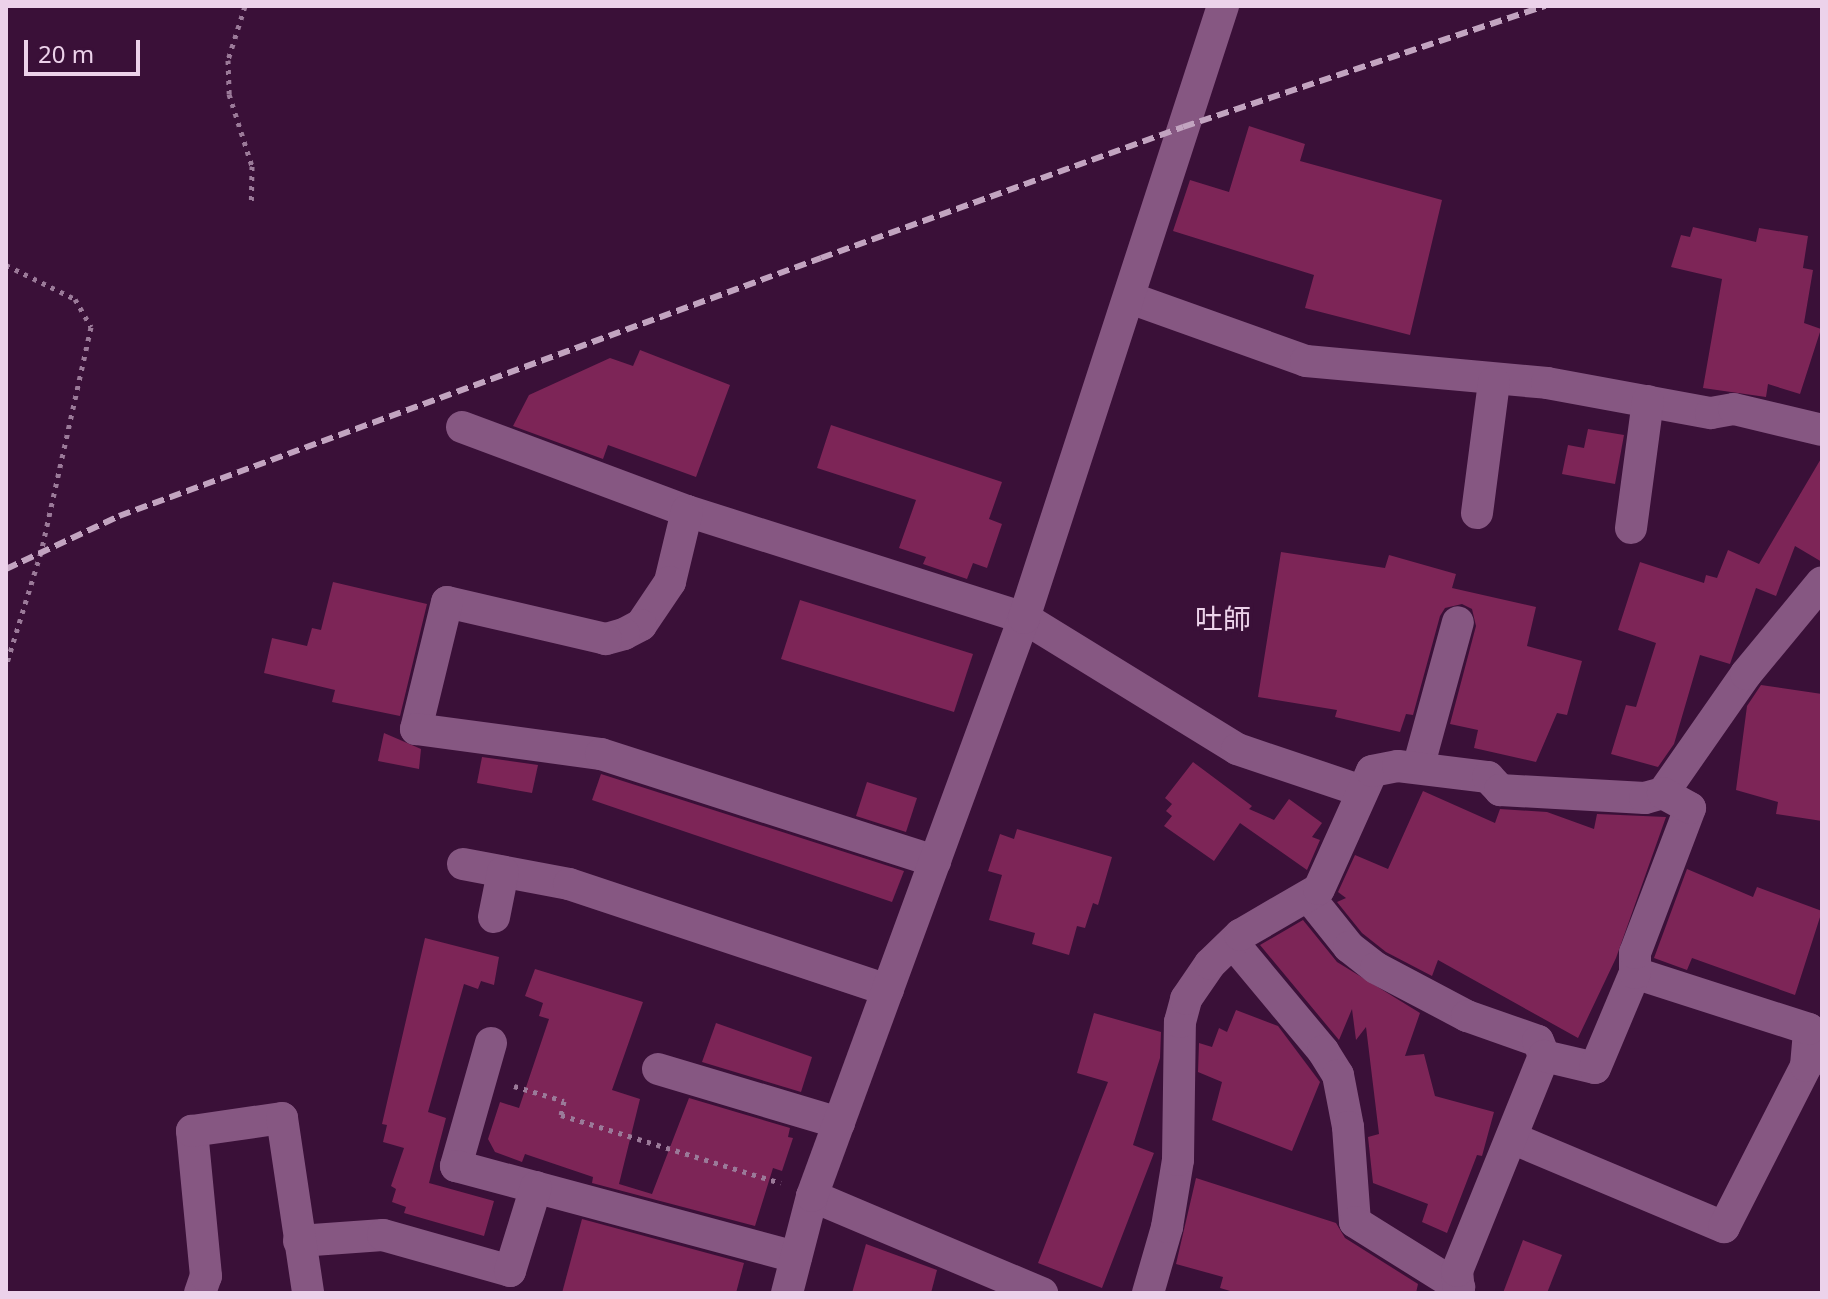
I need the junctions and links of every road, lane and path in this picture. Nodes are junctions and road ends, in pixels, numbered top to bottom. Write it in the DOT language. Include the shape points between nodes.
graph roads {
  1 [pos="245,6"];
  2 [pos="1223,6"];
  3 [pos="251,205"];
  4 [pos="6,265"];
  5 [pos="1130,298"];
  6 [pos="1494,382"];
  7 [pos="1648,401"];
  8 [pos="462,427"];
  9 [pos="1822,430"];
  10 [pos="687,511"];
  11 [pos="1477,513"];
  12 [pos="1631,528"];
  13 [pos="1822,582"];
  14 [pos="1024,618"];
  15 [pos="1458,622"];
  16 [pos="6,666"];
  17 [pos="1418,768"];
  18 [pos="1362,791"];
  19 [pos="1663,793"];
  20 [pos="935,861"];
  21 [pos="463,864"];
  22 [pos="503,872"];
  23 [pos="1309,897"];
  24 [pos="494,917"];
  25 [pos="1233,943"];
  26 [pos="1635,973"];
  27 [pos="888,990"];
  28 [pos="1816,1019"];
  29 [pos="491,1043"];
  30 [pos="1544,1056"];
  31 [pos="658,1069"];
  32 [pos="1814,1070"];
  33 [pos="481,1076"];
  34 [pos="839,1123"];
  35 [pos="1512,1138"];
  36 [pos="536,1187"];
  37 [pos="812,1196"];
  38 [pos="299,1241"];
  39 [pos="796,1257"];
  40 [pos="1459,1290"];
  41 [pos="200,1293"];
  42 [pos="308,1293"];
  43 [pos="787,1293"];
  44 [pos="1042,1293"];
  45 [pos="1148,1293"];
  1 -- 3 [label="path" via="228,60 228,83 252,166"];
  2 -- 5 [label="street"];
  4 -- 16 [label="path" via="75,299 91,327 41,552"];
  5 -- 6 [label="street" via="1306,361"];
  5 -- 14 [label="street"];
  6 -- 7 [label="street" via="1547,383"];
  6 -- 11 [label="street"];
  7 -- 9 [label="street" via="1711,413 1734,409"];
  7 -- 12 [label="street"];
  8 -- 10 [label="street"];
  10 -- 14 [label="street"];
  10 -- 20 [label="street" via="670,582 641,625 624,634 606,639 447,602 416,729 601,754"];
  13 -- 19 [label="street" via="1746,674"];
  14 -- 18 [label="street" via="1237,749"];
  14 -- 20 [label="street"];
  15 -- 17 [label="street"];
  17 -- 18 [label="street" via="1372,771"];
  17 -- 19 [label="street" via="1488,777 1500,790 1645,798"];
  18 -- 23 [label="street" via="1326,878"];
  19 -- 26 [label="street" via="1690,808 1635,953"];
  20 -- 27 [label="street"];
  21 -- 22 [label="street"];
  22 -- 24 [label="street"];
  22 -- 27 [label="street" via="569,884"];
  23 -- 25 [label="street"];
  23 -- 30 [label="street" via="1349,947 1376,968 1467,1016 1538,1041"];
  25 -- 40 [label="street" via="1338,1075 1355,1222"];
  25 -- 45 [label="street" via="1196,980 1180,1022 1178,1160 1167,1227"];
  26 -- 28 [label="street"];
  26 -- 30 [label="street" via="1595,1068"];
  27 -- 34 [label="street"];
  28 -- 32 [label="street"];
  29 -- 33 [label="street"];
  30 -- 35 [label="street"];
  31 -- 34 [label="street"];
  32 -- 35 [label="street" via="1724,1227"];
  33 -- 36 [label="street" via="456,1166"];
  33 -- 37 [label="path" via="564,1101 561,1115"];
  34 -- 37 [label="street"];
  35 -- 40 [label="street" via="1457,1271"];
  36 -- 38 [label="street" via="510,1271 383,1235"];
  36 -- 39 [label="street"];
  37 -- 39 [label="street"];
  37 -- 44 [label="street"];
  38 -- 41 [label="street" via="282,1118 192,1131 206,1276"];
  38 -- 42 [label="street"];
  39 -- 43 [label="street"];
}
